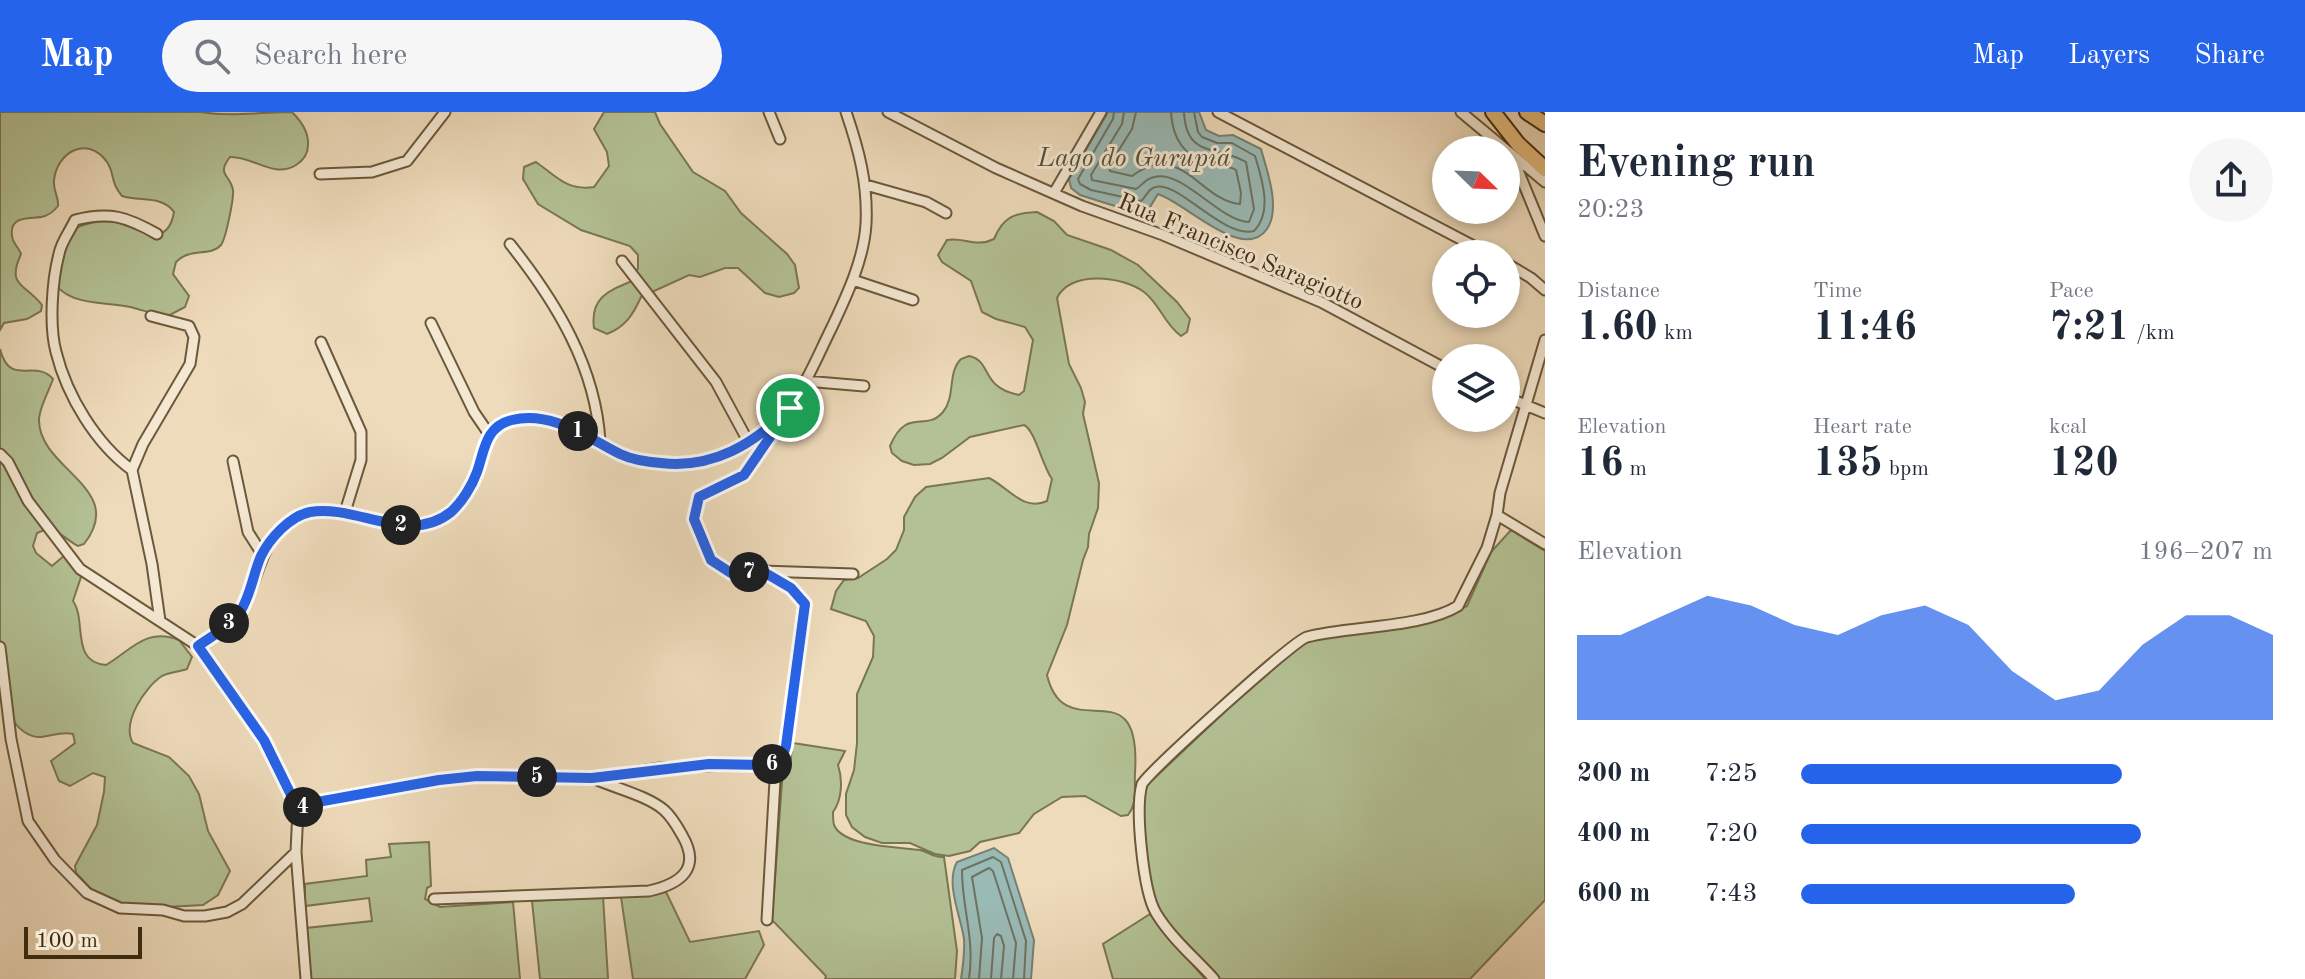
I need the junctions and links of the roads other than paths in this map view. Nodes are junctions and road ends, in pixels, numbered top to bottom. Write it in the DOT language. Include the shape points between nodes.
graph roads {
  1 [pos="445,112"];
  2 [pos="769,112"];
  3 [pos="846,112"];
  4 [pos="888,112"];
  5 [pos="1101,112"];
  6 [pos="1218,112"];
  7 [pos="1461,112"];
  8 [pos="1493,112"];
  9 [pos="1527,112"];
  10 [pos="1235,116"];
  11 [pos="1545,124"];
  12 [pos="1490,136"];
  13 [pos="780,139"];
  14 [pos="1520,161"];
  15 [pos="1545,169"];
  16 [pos="320,174"];
  17 [pos="1520,174"];
  18 [pos="1545,182"];
  19 [pos="866,185"];
  20 [pos="1054,193"];
  21 [pos="946,213"];
  22 [pos="157,234"];
  23 [pos="1545,236"];
  24 [pos="1463,240"];
  25 [pos="510,244"];
  26 [pos="622,261"];
  27 [pos="1520,271"];
  28 [pos="853,280"];
  29 [pos="1545,290"];
  30 [pos="913,300"];
  31 [pos="151,316"];
  32 [pos="431,323"];
  33 [pos="1545,340"];
  34 [pos="321,342"];
  35 [pos="1432,361"];
  36 [pos="805,381"];
  37 [pos="864,386"];
  38 [pos="1520,403"];
  39 [pos="1524,405"];
  40 [pos="790,408"];
  41 [pos="1545,413"];
  42 [pos="489,434"];
  43 [pos="600,442"];
  44 [pos="749,443"];
  45 [pos="0,454"];
  46 [pos="233,461"];
  47 [pos="132,470"];
  48 [pos="345,512"];
  49 [pos="1497,515"];
  50 [pos="1545,544"];
  51 [pos="262,554"];
  52 [pos="762,571"];
  53 [pos="853,574"];
  54 [pos="160,621"];
  55 [pos="198,646"];
  56 [pos="0,647"];
  57 [pos="776,763"];
  58 [pos="592,778"];
  59 [pos="298,809"];
  60 [pos="296,852"];
  61 [pos="434,899"];
  62 [pos="767,920"];
  63 [pos="306,979"];
  64 [pos="1214,979"];
  1 -- 16 [label="street" via="407,161 372,172"];
  2 -- 13 [label="street"];
  3 -- 19 [label="street"];
  4 -- 20 [label="street, Rua Francisco Saragiotto"];
  5 -- 20 [label="street"];
  6 -- 10 [label="street"];
  7 -- 12 [label="street"];
  8 -- 15 [label="main road"];
  9 -- 11 [label="main road"];
  10 -- 24 [label="street"];
  14 -- 18 [label="street"];
  17 -- 23 [label="street"];
  19 -- 21 [label="street"];
  19 -- 28 [label="street" via="866,228"];
  20 -- 35 [label="street, Rua Francisco Saragiotto" via="1321,302"];
  22 -- 47 [label="street" via="130,219 97,214 75,220 59,251 53,296 61,369 88,422 114,457"];
  25 -- 43 [label="street" via="579,352 598,413"];
  26 -- 44 [label="street" via="716,382"];
  27 -- 29 [label="street"];
  28 -- 30 [label="street"];
  28 -- 36 [label="street"];
  31 -- 47 [label="street" via="189,326 194,337 190,364"];
  32 -- 42 [label="street"];
  33 -- 39 [label="street"];
  34 -- 48 [label="street" via="361,432 361,460"];
  36 -- 37 [label="street"];
  36 -- 40 [label="street"];
  38 -- 39 [label="street"];
  39 -- 41 [label="street"];
  39 -- 49 [label="street"];
  40 -- 44 [label="street"];
  40 -- 52 [label="street" via="744,475 699,497 694,519 711,560 731,573"];
  42 -- 43 [label="street" via="512,420 528,418 571,428"];
  42 -- 48 [label="street" via="465,496 437,521 401,525"];
  43 -- 44 [label="street" via="622,455 668,464 723,456"];
  45 -- 54 [label="street" via="80,569"];
  46 -- 51 [label="street" via="248,532"];
  47 -- 54 [label="street"];
  48 -- 51 [label="street" via="308,512 292,519"];
  49 -- 50 [label="street"];
  49 -- 64 [label="street" via="1458,606 1299,640 1142,784 1140,835 1152,905"];
  51 -- 55 [label="street" via="239,615"];
  52 -- 53 [label="street"];
  52 -- 57 [label="street" via="791,588 805,604 786,746"];
  54 -- 55 [label="street"];
  55 -- 59 [label="street" via="264,740"];
  56 -- 60 [label="street" via="28,821 87,893 120,908 184,916 227,912"];
  57 -- 58 [label="street" via="672,767"];
  57 -- 62 [label="street"];
  58 -- 59 [label="street" via="439,780"];
  58 -- 61 [label="street" via="655,804 672,817 690,857 677,882 649,891"];
  59 -- 60 [label="street"];
  60 -- 63 [label="street"];
}
